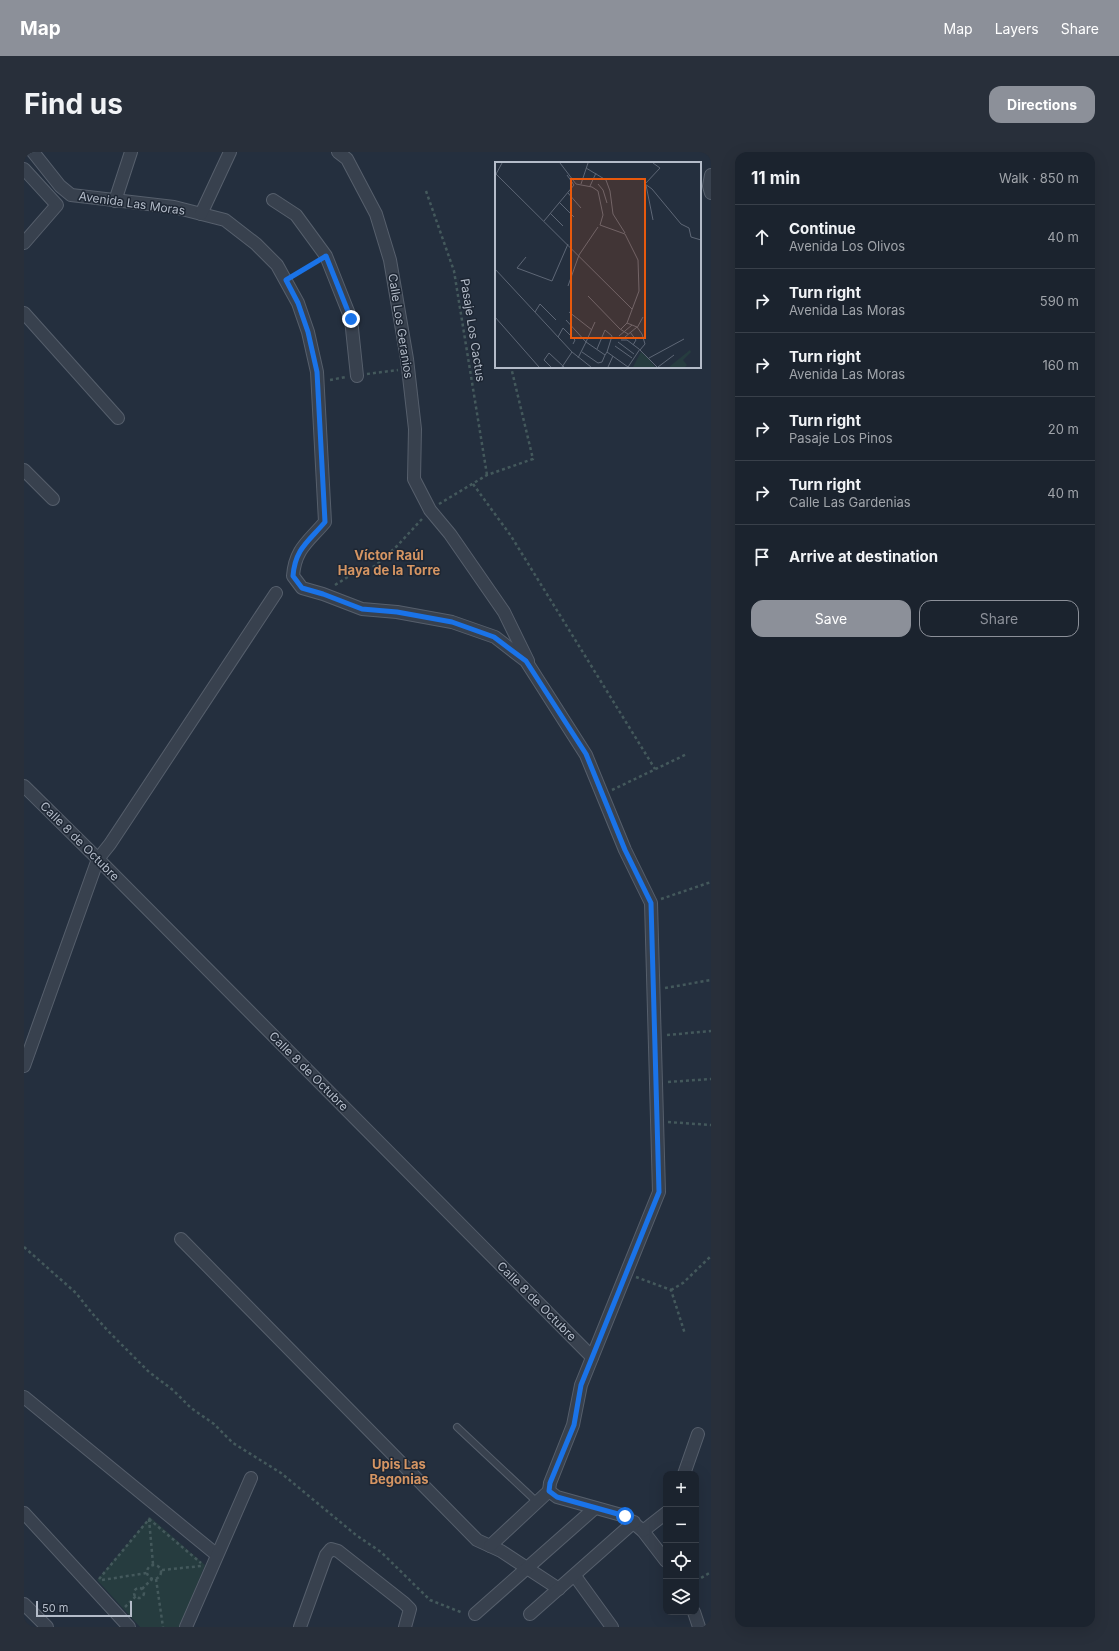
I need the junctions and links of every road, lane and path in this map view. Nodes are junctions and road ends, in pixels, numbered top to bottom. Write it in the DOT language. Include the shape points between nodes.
graph roads {
  1 [pos="33,152"];
  2 [pos="131,152"];
  3 [pos="230,152"];
  4 [pos="338,152"];
  5 [pos="24,169"];
  6 [pos="711,175"];
  7 [pos="426,191"];
  8 [pos="711,193"];
  9 [pos="273,200"];
  10 [pos="115,201"];
  11 [pos="201,214"];
  12 [pos="24,243"];
  13 [pos="326,256"];
  14 [pos="286,280"];
  15 [pos="24,313"];
  16 [pos="511,368"];
  17 [pos="357,376"];
  18 [pos="118,418"];
  19 [pos="533,459"];
  20 [pos="24,470"];
  21 [pos="487,475"];
  22 [pos="473,484"];
  23 [pos="54,499"];
  24 [pos="276,593"];
  25 [pos="536,676"];
  26 [pos="687,754"];
  27 [pos="655,769"];
  28 [pos="24,786"];
  29 [pos="602,794"];
  30 [pos="98,858"];
  31 [pos="711,882"];
  32 [pos="651,903"];
  33 [pos="711,980"];
  34 [pos="653,990"];
  35 [pos="711,1031"];
  36 [pos="654,1036"];
  37 [pos="24,1066"];
  38 [pos="711,1079"];
  39 [pos="655,1083"];
  40 [pos="656,1121"];
  41 [pos="711,1125"];
  42 [pos="181,1239"];
  43 [pos="24,1247"];
  44 [pos="711,1256"];
  45 [pos="626,1273"];
  46 [pos="671,1290"];
  47 [pos="684,1334"];
  48 [pos="592,1357"];
  49 [pos="24,1397"];
  50 [pos="457,1427"];
  51 [pos="698,1434"];
  52 [pos="685,1471"];
  53 [pos="251,1478"];
  54 [pos="549,1491"];
  55 [pos="537,1502"];
  56 [pos="159,1507"];
  57 [pos="595,1508"];
  58 [pos="24,1513"];
  59 [pos="663,1514"];
  60 [pos="149,1520"];
  61 [pos="638,1527"];
  62 [pos="490,1546"];
  63 [pos="217,1555"];
  64 [pos="663,1557"];
  65 [pos="153,1564"];
  66 [pos="204,1565"];
  67 [pos="526,1568"];
  68 [pos="162,1570"];
  69 [pos="201,1572"];
  70 [pos="711,1572"];
  71 [pos="147,1573"];
  72 [pos="575,1576"];
  73 [pos="152,1579"];
  74 [pos="156,1579"];
  75 [pos="699,1579"];
  76 [pos="95,1584"];
  77 [pos="142,1589"];
  78 [pos="559,1589"];
  79 [pos="136,1596"];
  80 [pos="24,1604"];
  81 [pos="124,1608"];
  82 [pos="530,1614"];
  83 [pos="471,1615"];
  84 [pos="695,1615"];
  85 [pos="47,1627"];
  86 [pos="130,1627"];
  87 [pos="163,1627"];
  88 [pos="186,1627"];
  89 [pos="300,1627"];
  90 [pos="405,1627"];
  91 [pos="612,1627"];
  92 [pos="699,1627"];
  1 -- 10 [label="street, Avenida Las Moras" via="60,186 71,195"];
  2 -- 10 [label="street"];
  3 -- 11 [label="street"];
  4 -- 25 [label="street, Calle Los Geranios" via="347,159 376,214 390,260 407,359 415,429 414,479 430,510 450,534 504,612"];
  5 -- 12 [label="street" via="57,205"];
  6 -- 8 [label="street"];
  7 -- 21 [label="path, Pasaje Los Cactus" via="454,271"];
  9 -- 13 [label="street" via="296,214"];
  10 -- 11 [label="street, Avenida Las Moras" via="174,207"];
  11 -- 14 [label="street, Avenida Las Moras" via="224,220 256,244 277,264"];
  13 -- 14 [label="path"];
  13 -- 17 [label="street" via="351,319"];
  14 -- 25 [label="street, Avenida Las Moras" via="298,303 308,332 317,372 325,522 298,552 293,576 302,588 362,609 397,612 452,622 494,637 526,661"];
  15 -- 18 [label="street"];
  16 -- 19 [label="path"];
  20 -- 23 [label="street"];
  22 -- 27 [label="path" via="511,536"];
  24 -- 30 [label="street" via="110,844"];
  25 -- 29 [label="street, Avenida Las Moras" via="586,754"];
  26 -- 27 [label="path"];
  27 -- 29 [label="path"];
  28 -- 30 [label="street, Calle 8 de Octubre"];
  29 -- 32 [label="street, Avenida Las Moras"];
  30 -- 37 [label="street"];
  30 -- 48 [label="street, Calle 8 de Octubre"];
  31 -- 32 [label="path"];
  32 -- 34 [label="street, Avenida Las Moras"];
  33 -- 34 [label="path"];
  34 -- 36 [label="street, Avenida Las Moras"];
  35 -- 36 [label="path"];
  36 -- 39 [label="street, Avenida Las Moras"];
  38 -- 39 [label="path"];
  39 -- 40 [label="street, Avenida Las Moras"];
  40 -- 41 [label="path"];
  40 -- 45 [label="street, Avenida Las Moras" via="659,1192"];
  42 -- 62 [label="street" via="477,1540"];
  43 -- 83 [label="path" via="76,1293 108,1331 149,1372 234,1443 281,1473 356,1535 381,1552 430,1600"];
  44 -- 46 [label="path" via="683,1283"];
  45 -- 46 [label="path"];
  45 -- 48 [label="street, Avenida Las Moras"];
  46 -- 47 [label="path"];
  48 -- 54 [label="street, Avenida Las Moras" via="581,1385 574,1425"];
  49 -- 56 [label="street"];
  50 -- 55 [label="lane"];
  51 -- 52 [label="street"];
  53 -- 63 [label="street"];
  54 -- 55 [label="street"];
  54 -- 57 [label="street" via="557,1497"];
  55 -- 62 [label="street"];
  56 -- 60 [label="path"];
  56 -- 63 [label="street"];
  57 -- 61 [label="street" via="625,1516"];
  57 -- 67 [label="street"];
  58 -- 76 [label="street"];
  59 -- 61 [label="street"];
  60 -- 65 [label="path"];
  60 -- 66 [label="path"];
  60 -- 76 [label="path"];
  61 -- 64 [label="street"];
  61 -- 72 [label="street"];
  62 -- 67 [label="street"];
  63 -- 88 [label="street"];
  65 -- 68 [label="path"];
  65 -- 71 [label="path"];
  66 -- 68 [label="path"];
  66 -- 69 [label="path"];
  67 -- 78 [label="street"];
  67 -- 83 [label="street"];
  68 -- 74 [label="path"];
  70 -- 75 [label="path"];
  71 -- 73 [label="path"];
  71 -- 76 [label="path"];
  72 -- 78 [label="street"];
  72 -- 91 [label="street"];
  73 -- 74 [label="path"];
  73 -- 77 [label="path"];
  74 -- 87 [label="path"];
  76 -- 86 [label="street"];
  77 -- 79 [label="path" via="136,1589"];
  77 -- 79 [label="path" via="143,1596"];
  78 -- 82 [label="street"];
  79 -- 81 [label="path"];
  80 -- 85 [label="street"];
  84 -- 92 [label="street"];
  89 -- 90 [label="street" via="326,1555 331,1549 338,1551 404,1603 410,1610"];
}
